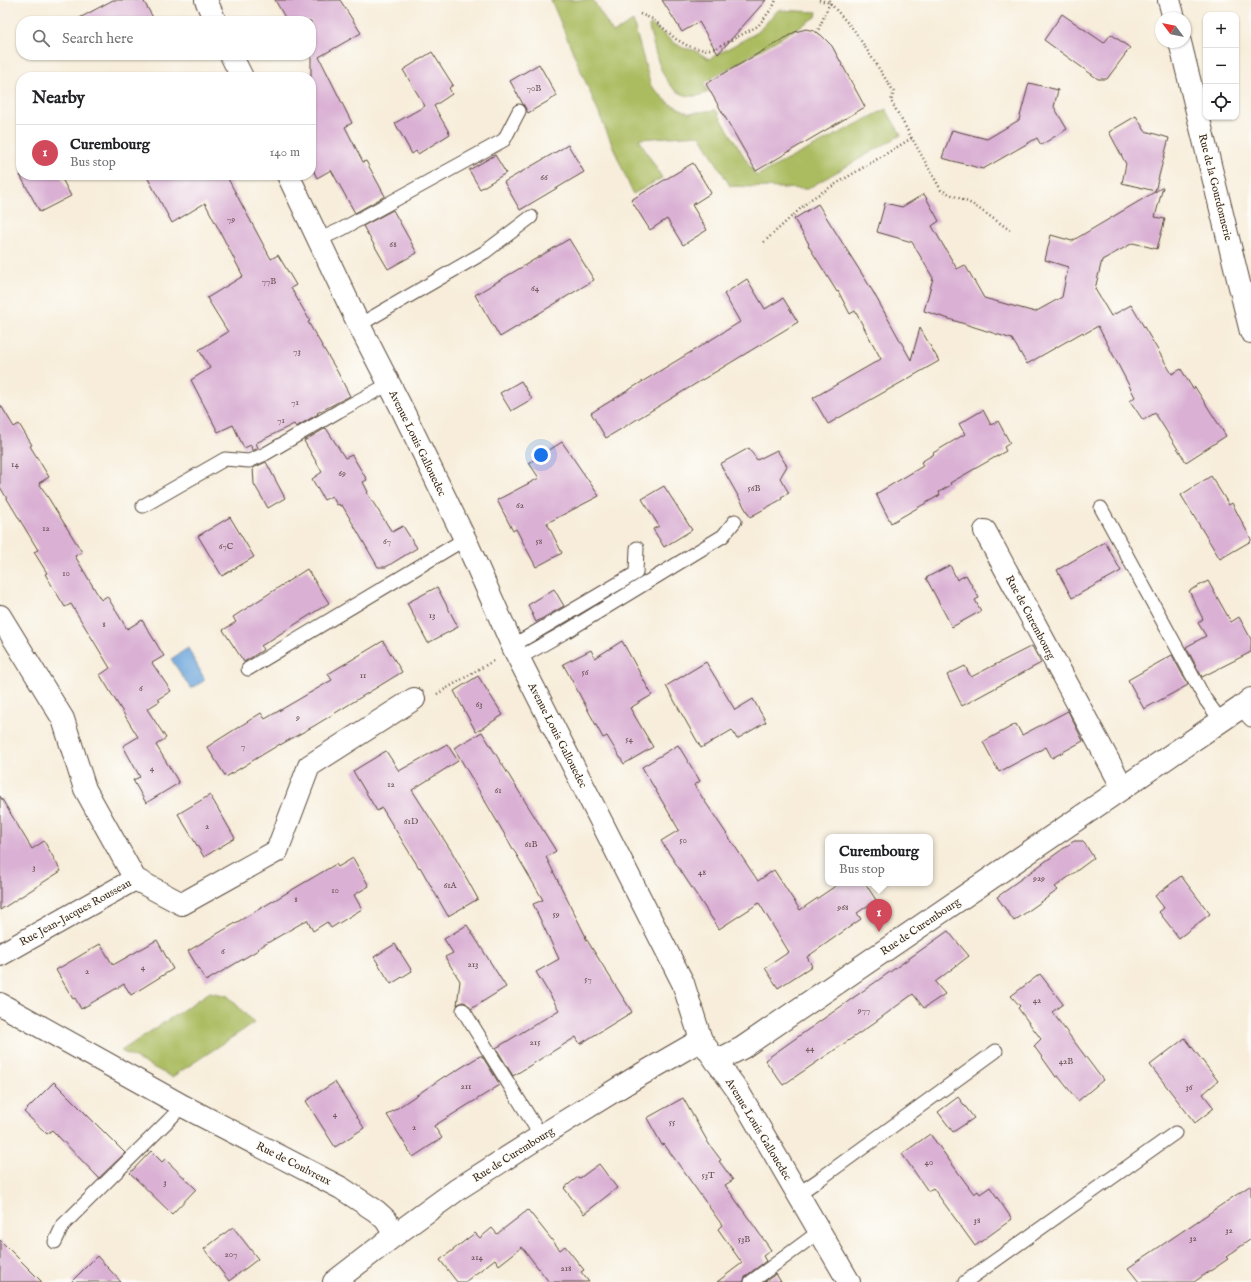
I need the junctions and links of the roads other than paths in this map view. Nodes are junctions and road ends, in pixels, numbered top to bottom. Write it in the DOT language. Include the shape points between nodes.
graph roads {
  1 [pos="206,0"];
  2 [pos="1169,0"];
  3 [pos="1172,12"];
  4 [pos="213,16"];
  5 [pos="1181,48"];
  6 [pos="234,60"];
  7 [pos="240,72"];
  8 [pos="519,112"];
  9 [pos="290,180"];
  10 [pos="531,217"];
  11 [pos="318,240"];
  12 [pos="359,325"];
  13 [pos="1251,332"];
  14 [pos="389,384"];
  15 [pos="143,506"];
  16 [pos="1100,508"];
  17 [pos="735,521"];
  18 [pos="985,531"];
  19 [pos="465,539"];
  20 [pos="637,548"];
  21 [pos="0,616"];
  22 [pos="515,651"];
  23 [pos="248,669"];
  24 [pos="414,699"];
  25 [pos="1247,709"];
  26 [pos="1221,721"];
  27 [pos="1123,788"];
  28 [pos="135,879"];
  29 [pos="0,955"];
  30 [pos="0,1004"];
  31 [pos="463,1010"];
  32 [pos="701,1040"];
  33 [pos="996,1051"];
  34 [pos="716,1060"];
  35 [pos="183,1106"];
  36 [pos="1175,1133"];
  37 [pos="541,1136"];
  38 [pos="798,1194"];
  39 [pos="820,1231"];
  40 [pos="395,1235"];
  41 [pos="54,1242"];
  42 [pos="334,1282"];
  43 [pos="751,1282"];
  44 [pos="849,1282"];
  45 [pos="965,1282"];
  1 -- 4 [label="street"];
  2 -- 3 [label="street"];
  5 -- 13 [label="street, Rue de la Gourdonnerie"];
  6 -- 7 [label="street"];
  8 -- 11 [label="lane" via="504,140"];
  9 -- 11 [label="street, Avenue Louis Gallouedec"];
  10 -- 12 [label="lane" via="485,252"];
  11 -- 12 [label="street, Avenue Louis Gallouedec"];
  12 -- 14 [label="street, Avenue Louis Gallouedec"];
  14 -- 15 [label="lane" via="265,454 250,460 225,459"];
  14 -- 19 [label="street, Avenue Louis Gallouedec"];
  16 -- 26 [label="lane" via="1205,699"];
  17 -- 22 [label="lane" via="724,536 567,631"];
  18 -- 27 [label="street, Rue de Curembourg"];
  19 -- 22 [label="street, Avenue Louis Gallouedec"];
  19 -- 23 [label="lane"];
  20 -- 22 [label="lane" via="636,573"];
  21 -- 28 [label="street" via="63,719 85,789"];
  22 -- 32 [label="street, Avenue Louis Gallouedec" via="683,983"];
  24 -- 28 [label="street, Rue Jean-Jacques Rousseau" via="309,766 277,851 182,904"];
  25 -- 26 [label="street, Rue de Curembourg"];
  26 -- 27 [label="street, Rue de Curembourg"];
  27 -- 34 [label="street, Rue de Curembourg" via="742,1048"];
  28 -- 29 [label="street, Rue Jean-Jacques Rousseau"];
  30 -- 35 [label="street, Rue de Coulvreux"];
  31 -- 37 [label="lane"];
  32 -- 34 [label="street, Avenue Louis Gallouedec"];
  32 -- 37 [label="street, Rue de Curembourg"];
  33 -- 38 [label="lane"];
  34 -- 38 [label="street, Avenue Louis Gallouedec" via="738,1091"];
  35 -- 40 [label="street, Rue de Coulvreux" via="341,1188 376,1211 386,1220"];
  35 -- 41 [label="lane" via="63,1225"];
  36 -- 45 [label="lane"];
  37 -- 40 [label="street, Rue de Curembourg" via="458,1189"];
  38 -- 39 [label="street, Avenue Louis Gallouedec"];
  39 -- 43 [label="lane"];
  39 -- 44 [label="street, Avenue Louis Gallouedec"];
  40 -- 42 [label="street, Rue de Curembourg"];
}
